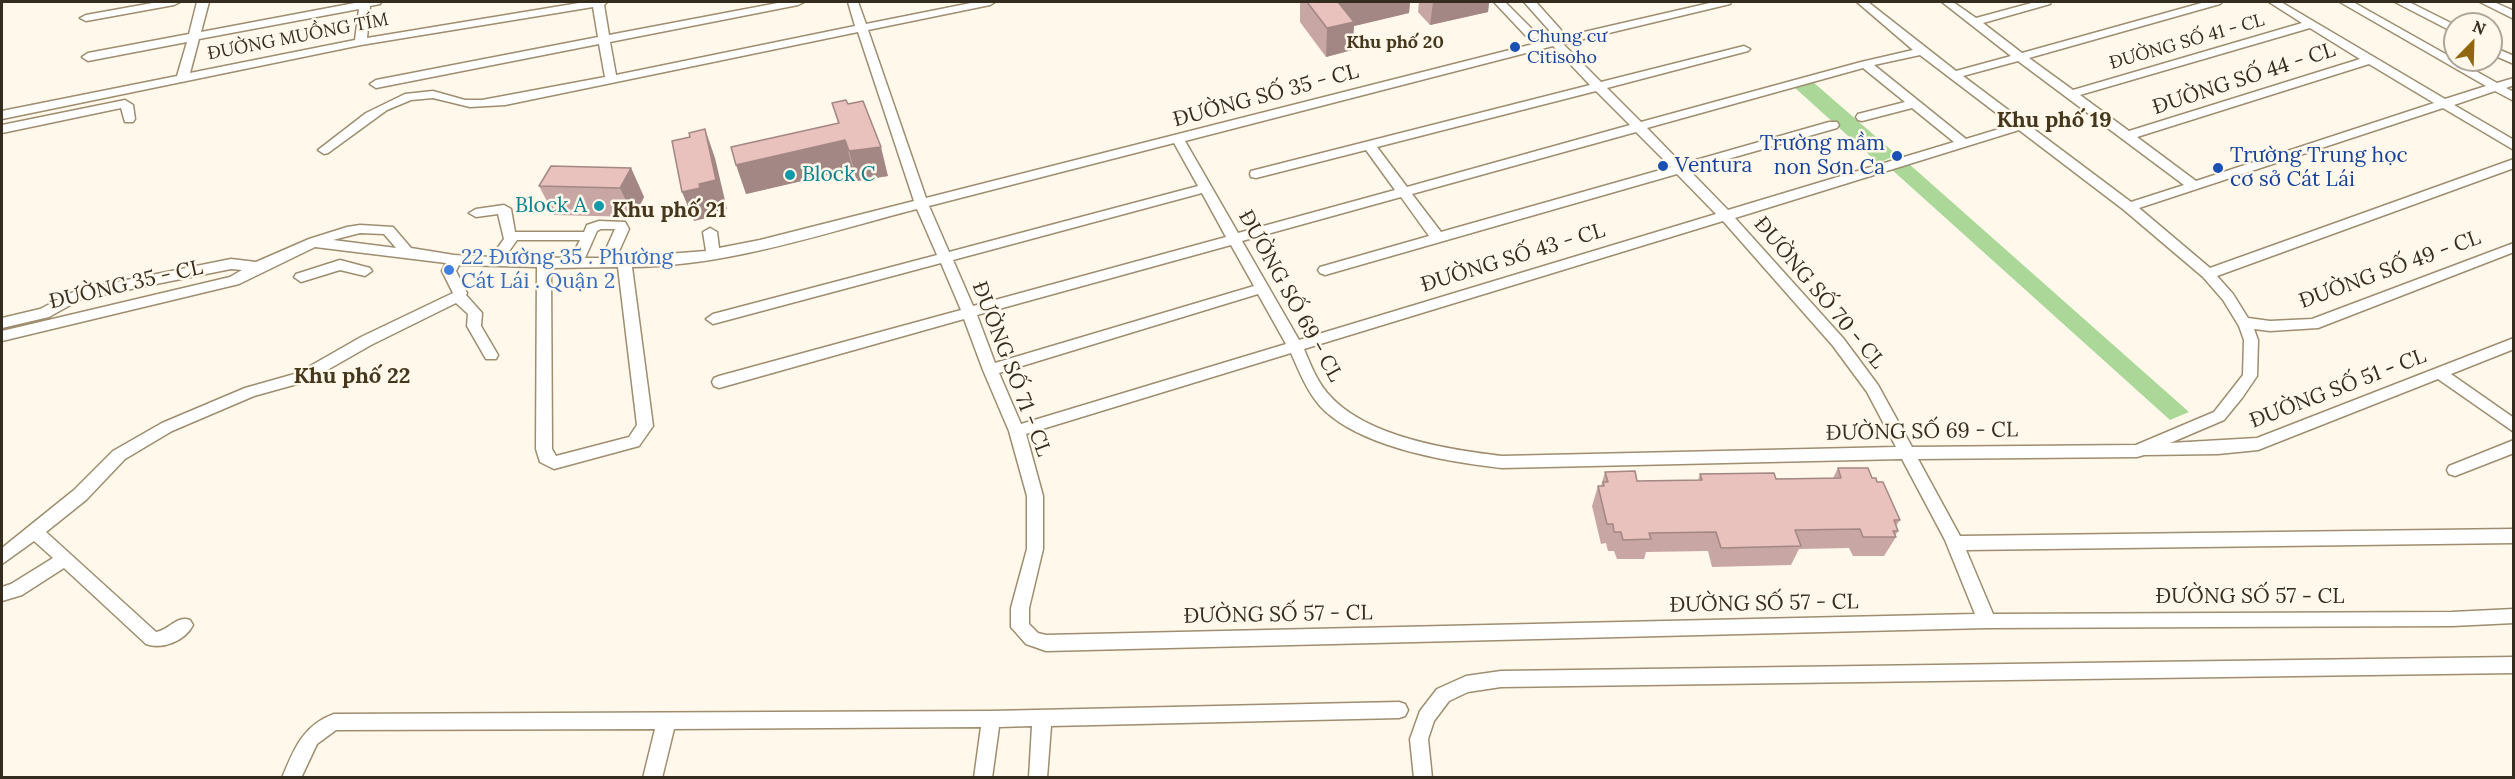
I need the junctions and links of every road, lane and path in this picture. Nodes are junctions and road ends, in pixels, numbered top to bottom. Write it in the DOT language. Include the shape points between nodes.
graph roads {
  1 [pos="174,2"];
  2 [pos="203,2"];
  3 [pos="368,2"];
  4 [pos="599,2"];
  5 [pos="798,2"];
  6 [pos="853,2"];
  7 [pos="990,2"];
  8 [pos="1500,2"];
  9 [pos="1530,2"];
  10 [pos="1726,2"];
  11 [pos="1862,2"];
  12 [pos="1947,2"];
  13 [pos="2046,2"];
  14 [pos="2216,2"];
  15 [pos="2274,2"];
  16 [pos="2346,2"];
  17 [pos="2401,2"];
  18 [pos="2486,2"];
  19 [pos="2511,13"];
  20 [pos="86,18"];
  21 [pos="1974,22"];
  22 [pos="2312,24"];
  23 [pos="2443,24"];
  24 [pos="862,28"];
  25 [pos="195,35"];
  26 [pos="604,39"];
  27 [pos="1553,41"];
  28 [pos="360,42"];
  29 [pos="1744,49"];
  30 [pos="1922,51"];
  31 [pos="2020,56"];
  32 [pos="88,57"];
  33 [pos="2372,59"];
  34 [pos="1865,64"];
  35 [pos="1955,75"];
  36 [pos="183,77"];
  37 [pos="611,80"];
  38 [pos="2514,81"];
  39 [pos="376,84"];
  40 [pos="1597,87"];
  41 [pos="2497,87"];
  42 [pos="2071,94"];
  43 [pos="2514,97"];
  44 [pos="1912,104"];
  45 [pos="2446,104"];
  46 [pos="2,115"];
  47 [pos="1862,117"];
  48 [pos="129,118"];
  49 [pos="1833,125"];
  50 [pos="2020,126"];
  51 [pos="1639,127"];
  52 [pos="2,129"];
  53 [pos="2127,136"];
  54 [pos="1178,140"];
  55 [pos="1963,143"];
  56 [pos="1369,144"];
  57 [pos="2514,146"];
  58 [pos="324,150"];
  59 [pos="2514,163"];
  60 [pos="1679,170"];
  61 [pos="1256,174"];
  62 [pos="2194,186"];
  63 [pos="1206,188"];
  64 [pos="1404,192"];
  65 [pos="921,202"];
  66 [pos="2129,207"];
  67 [pos="476,213"];
  68 [pos="1725,215"];
  69 [pos="710,232"];
  70 [pos="589,236"];
  71 [pos="1437,237"];
  72 [pos="510,238"];
  73 [pos="1235,239"];
  74 [pos="315,242"];
  75 [pos="2514,247"];
  76 [pos="408,252"];
  77 [pos="713,254"];
  78 [pos="944,256"];
  79 [pos="454,260"];
  80 [pos="494,262"];
  81 [pos="607,262"];
  82 [pos="624,262"];
  83 [pos="544,263"];
  84 [pos="576,263"];
  85 [pos="256,267"];
  86 [pos="1325,270"];
  87 [pos="365,271"];
  88 [pos="2208,274"];
  89 [pos="301,277"];
  90 [pos="1262,288"];
  91 [pos="458,296"];
  92 [pos="969,313"];
  93 [pos="713,319"];
  94 [pos="2244,322"];
  95 [pos="2,323"];
  96 [pos="2,336"];
  97 [pos="2514,343"];
  98 [pos="1295,346"];
  99 [pos="491,355"];
  100 [pos="990,370"];
  101 [pos="2440,373"];
  102 [pos="719,382"];
  103 [pos="2514,426"];
  104 [pos="1017,431"];
  105 [pos="2514,446"];
  106 [pos="2136,451"];
  107 [pos="1907,453"];
  108 [pos="2455,470"];
  109 [pos="34,531"];
  110 [pos="2514,536"];
  111 [pos="1955,543"];
  112 [pos="2,557"];
  113 [pos="65,559"];
  114 [pos="2,594"];
  115 [pos="2514,616"];
  116 [pos="1987,621"];
  117 [pos="184,625"];
  118 [pos="1020,627"];
  119 [pos="2514,665"];
  120 [pos="1399,710"];
  121 [pos="1042,718"];
  122 [pos="991,719"];
  123 [pos="666,722"];
  124 [pos="291,777"];
  125 [pos="652,777"];
  126 [pos="983,777"];
  127 [pos="1038,777"];
  128 [pos="1423,777"];
  1 -- 20 [label="street"];
  2 -- 25 [label="street"];
  3 -- 25 [label="street" via="282,14"];
  3 -- 28 [label="street"];
  4 -- 26 [label="street"];
  4 -- 28 [label="street, ĐƯỜNG MUỒNG TÍM"];
  5 -- 26 [label="street"];
  6 -- 24 [label="street, ĐƯỜNG SỐ 71 - CL"];
  7 -- 24 [label="street"];
  8 -- 27 [label="street, ĐƯỜNG SỐ 70 - CL" via="1530,34"];
  9 -- 27 [label="street, ĐƯỜNG SỐ 70 - CL" via="1555,30"];
  10 -- 27 [label="street, ĐƯỜNG SỐ 35 - CL"];
  11 -- 30 [label="street, ĐƯỜNG SỐ 69 - CL"];
  12 -- 21 [label="street"];
  13 -- 21 [label="street"];
  14 -- 31 [label="street"];
  15 -- 22 [label="street"];
  16 -- 41 [label="street"];
  17 -- 23 [label="street"];
  18 -- 19 [label="street"];
  21 -- 31 [label="street"];
  22 -- 33 [label="street"];
  22 -- 42 [label="street, ĐƯỜNG SỐ 41 - CL"];
  24 -- 37 [label="street"];
  24 -- 65 [label="street, ĐƯỜNG SỐ 71 - CL"];
  25 -- 32 [label="street"];
  25 -- 36 [label="street"];
  26 -- 37 [label="street"];
  26 -- 39 [label="street"];
  27 -- 40 [label="street, ĐƯỜNG SỐ 70 - CL"];
  27 -- 54 [label="street, ĐƯỜNG SỐ 35 - CL"];
  28 -- 36 [label="street, ĐƯỜNG MUỒNG TÍM"];
  29 -- 40 [label="street"];
  30 -- 34 [label="street"];
  30 -- 35 [label="street, ĐƯỜNG SỐ 69 - CL"];
  31 -- 35 [label="street"];
  31 -- 42 [label="street"];
  33 -- 45 [label="street"];
  33 -- 53 [label="street, ĐƯỜNG SỐ 44 - CL"];
  34 -- 44 [label="street"];
  34 -- 51 [label="street"];
  35 -- 50 [label="street, ĐƯỜNG SỐ 69 - CL"];
  36 -- 46 [label="street, ĐƯỜNG MUỒNG TÍM"];
  37 -- 58 [label="street" via="482,104 460,102 444,95 402,99 383,107"];
  38 -- 41 [label="street"];
  40 -- 51 [label="street, ĐƯỜNG SỐ 70 - CL"];
  40 -- 56 [label="street"];
  41 -- 43 [label="street"];
  41 -- 45 [label="street"];
  42 -- 53 [label="street"];
  44 -- 47 [label="street"];
  44 -- 55 [label="street"];
  45 -- 57 [label="street"];
  45 -- 62 [label="street"];
  48 -- 52 [label="street" via="125,104"];
  49 -- 60 [label="street"];
  50 -- 55 [label="street, ĐƯỜNG SỐ 43 - CL"];
  50 -- 66 [label="street, ĐƯỜNG SỐ 69 - CL"];
  51 -- 60 [label="street, ĐƯỜNG SỐ 70 - CL"];
  51 -- 64 [label="street"];
  53 -- 62 [label="street"];
  54 -- 63 [label="street, ĐƯỜNG SỐ 69 - CL"];
  54 -- 65 [label="street, ĐƯỜNG SỐ 35 - CL"];
  55 -- 68 [label="street, ĐƯỜNG SỐ 43 - CL"];
  56 -- 61 [label="street"];
  56 -- 64 [label="street"];
  59 -- 88 [label="street"];
  60 -- 68 [label="street, ĐƯỜNG SỐ 70 - CL"];
  60 -- 71 [label="street"];
  62 -- 66 [label="street"];
  63 -- 73 [label="street, ĐƯỜNG SỐ 69 - CL"];
  63 -- 78 [label="street"];
  64 -- 71 [label="street"];
  64 -- 73 [label="street"];
  65 -- 77 [label="street"];
  65 -- 78 [label="street, ĐƯỜNG SỐ 71 - CL"];
  66 -- 88 [label="street, ĐƯỜNG SỐ 69 - CL"];
  67 -- 72 [label="street" via="504,209"];
  68 -- 98 [label="street, ĐƯỜNG SỐ 43 - CL"];
  68 -- 107 [label="street, ĐƯỜNG SỐ 70 - CL" via="1838,342 1873,389"];
  69 -- 77 [label="street"];
  70 -- 72 [label="street"];
  70 -- 81 [label="street" via="592,228 599,225 620,225 622,229"];
  70 -- 84 [label="street"];
  71 -- 86 [label="street"];
  72 -- 80 [label="street"];
  73 -- 90 [label="street, ĐƯỜNG SỐ 69 - CL"];
  73 -- 92 [label="street"];
  74 -- 76 [label="street"];
  74 -- 76 [label="street, ĐƯỜNG 35 - CL" via="358,229 388,230"];
  74 -- 85 [label="street, ĐƯỜNG 35 - CL"];
  75 -- 94 [label="street, ĐƯỜNG SỐ 49 - CL" via="2313,324 2270,326"];
  76 -- 79 [label="street"];
  77 -- 82 [label="street"];
  78 -- 92 [label="street, ĐƯỜNG SỐ 71 - CL"];
  78 -- 93 [label="street"];
  79 -- 80 [label="street"];
  79 -- 91 [label="street" via="449,271"];
  80 -- 83 [label="street"];
  81 -- 82 [label="street"];
  81 -- 84 [label="street"];
  82 -- 83 [label="street" via="645,426 634,442 554,463 546,458 544,449"];
  83 -- 84 [label="street"];
  85 -- 95 [label="street, ĐƯỜNG 35 - CL" via="231,264 77,295 44,313"];
  85 -- 96 [label="street, ĐƯỜNG 35 - CL" via="225,284"];
  87 -- 89 [label="street" via="340,265"];
  88 -- 94 [label="street, ĐƯỜNG SỐ 69 - CL"];
  90 -- 98 [label="street, ĐƯỜNG SỐ 69 - CL"];
  90 -- 100 [label="street"];
  91 -- 99 [label="street" via="475,312 474,326"];
  91 -- 109 [label="street" via="303,377 250,392 167,427 119,455 80,495"];
  92 -- 100 [label="street, ĐƯỜNG SỐ 71 - CL"];
  92 -- 102 [label="street"];
  94 -- 106 [label="street, ĐƯỜNG SỐ 69 - CL" via="2251,340 2250,376 2219,416"];
  97 -- 101 [label="street, ĐƯỜNG SỐ 51 - CL"];
  98 -- 104 [label="street, ĐƯỜNG SỐ 43 - CL"];
  98 -- 107 [label="street, ĐƯỜNG SỐ 69 - CL" via="1329,405 1403,445 1448,457 1502,462"];
  100 -- 104 [label="street, ĐƯỜNG SỐ 71 - CL"];
  101 -- 103 [label="street"];
  101 -- 106 [label="street, ĐƯỜNG SỐ 51 - CL" via="2258,444"];
  104 -- 118 [label="street, ĐƯỜNG SỐ 71 - CL" via="1035,496 1035,549 1020,608"];
  105 -- 108 [label="street"];
  106 -- 107 [label="street, ĐƯỜNG SỐ 69 - CL"];
  107 -- 111 [label="street, ĐƯỜNG SỐ 70 - CL"];
  109 -- 112 [label="street"];
  109 -- 113 [label="street"];
  110 -- 111 [label="street"];
  111 -- 116 [label="street, ĐƯỜNG SỐ 70 - CL"];
  113 -- 114 [label="street" via="16,590"];
  113 -- 117 [label="street" via="152,639 166,638"];
  115 -- 116 [label="street, ĐƯỜNG SỐ 57 - CL"];
  116 -- 118 [label="street, ĐƯỜNG SỐ 57 - CL" via="1046,643 1032,639"];
  119 -- 128 [label="street" via="1501,679 1466,684 1443,695 1426,717 1419,739"];
  120 -- 121 [label="street"];
  121 -- 122 [label="street"];
  121 -- 127 [label="street"];
  122 -- 123 [label="street"];
  122 -- 126 [label="street"];
  123 -- 124 [label="street" via="334,722 318,729 307,741"];
  123 -- 125 [label="street"];
}
